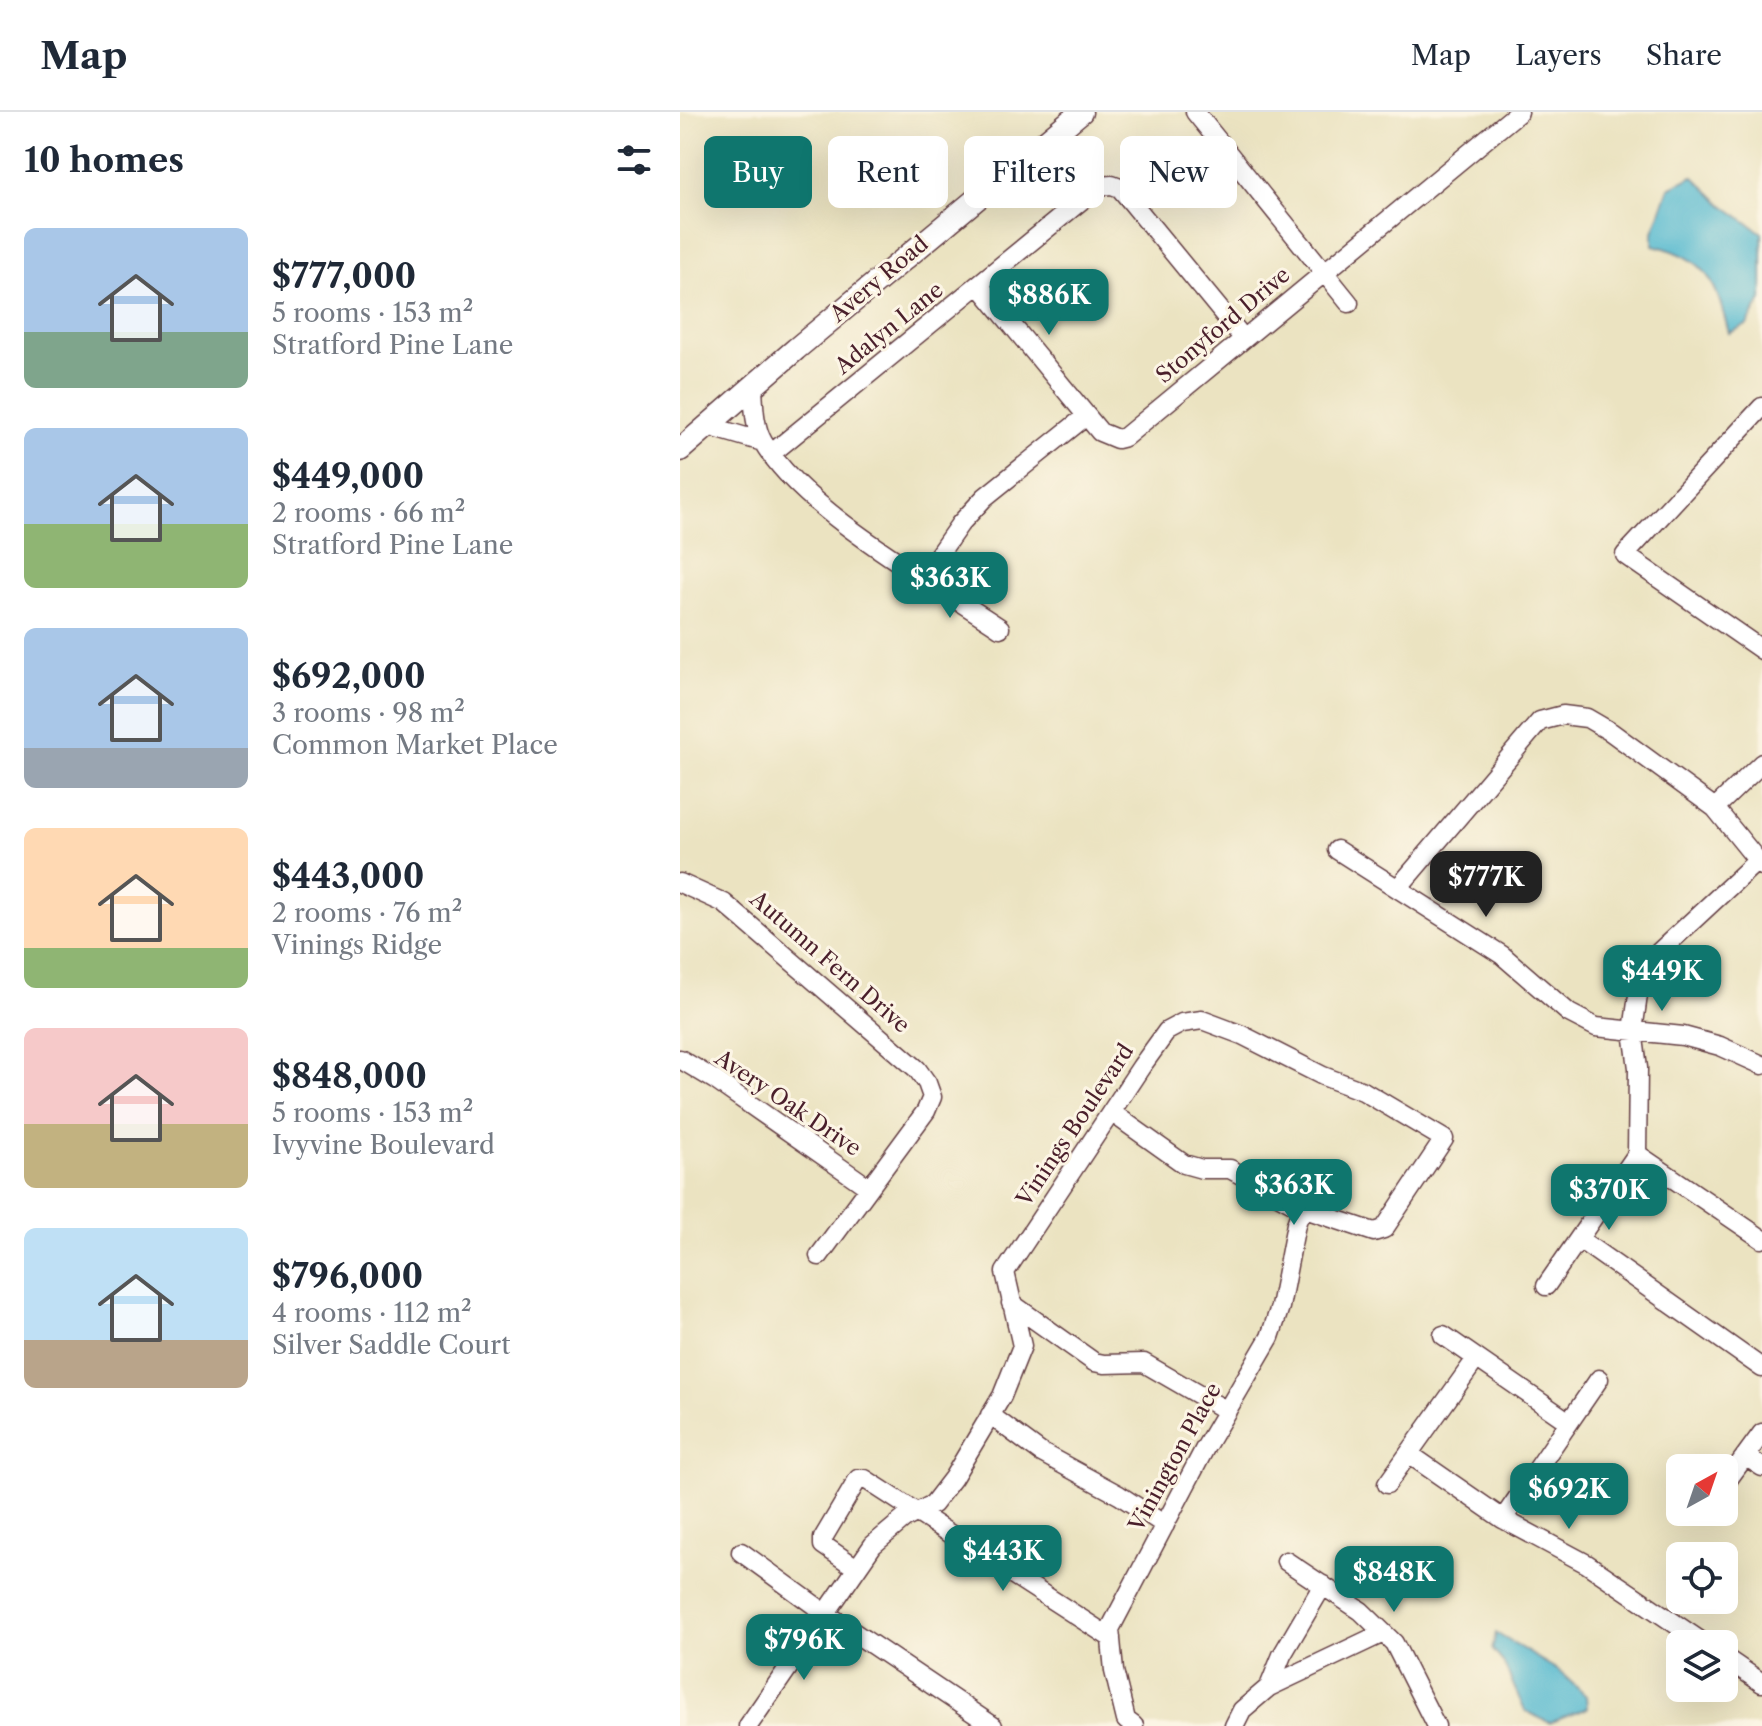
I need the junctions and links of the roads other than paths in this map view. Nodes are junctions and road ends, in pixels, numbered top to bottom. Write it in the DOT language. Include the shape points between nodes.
graph roads {
  1 [pos="1081,112"];
  2 [pos="1195,112"];
  3 [pos="1519,112"];
  4 [pos="1323,272"];
  5 [pos="979,285"];
  6 [pos="1349,303"];
  7 [pos="1244,339"];
  8 [pos="753,388"];
  9 [pos="1762,407"];
  10 [pos="1086,416"];
  11 [pos="708,426"];
  12 [pos="768,447"];
  13 [pos="680,450"];
  14 [pos="923,577"];
  15 [pos="1000,628"];
  16 [pos="1762,650"];
  17 [pos="1762,763"];
  18 [pos="1715,808"];
  19 [pos="1337,850"];
  20 [pos="1760,863"];
  21 [pos="680,883"];
  22 [pos="1398,888"];
  23 [pos="1633,1031"];
  24 [pos="680,1059"];
  25 [pos="1762,1065"];
  26 [pos="1111,1112"];
  27 [pos="1637,1154"];
  28 [pos="868,1187"];
  29 [pos="1302,1208"];
  30 [pos="1579,1239"];
  31 [pos="1762,1239"];
  32 [pos="819,1256"];
  33 [pos="1546,1286"];
  34 [pos="1011,1303"];
  35 [pos="1443,1335"];
  36 [pos="1476,1359"];
  37 [pos="1762,1368"];
  38 [pos="1599,1379"];
  39 [pos="1227,1411"];
  40 [pos="990,1415"];
  41 [pos="1569,1422"];
  42 [pos="1762,1433"];
  43 [pos="1409,1454"];
  44 [pos="1745,1456"];
  45 [pos="1738,1466"];
  46 [pos="1762,1467"];
  47 [pos="1387,1484"];
  48 [pos="918,1512"];
  49 [pos="1503,1519"];
  50 [pos="1165,1525"];
  51 [pos="741,1552"];
  52 [pos="1286,1561"];
  53 [pos="855,1567"];
  54 [pos="1323,1585"];
  55 [pos="825,1613"];
  56 [pos="1684,1630"];
  57 [pos="1383,1633"];
  58 [pos="1111,1638"];
  59 [pos="1738,1667"];
  60 [pos="1762,1683"];
  61 [pos="1269,1687"];
  62 [pos="748,1726"];
  63 [pos="993,1726"];
  64 [pos="1134,1726"];
  65 [pos="1234,1726"];
  66 [pos="1436,1726"];
  1 -- 8 [label="main road, Avery Road"];
  2 -- 4 [label="street"];
  3 -- 4 [label="street, Stonyford Drive"];
  4 -- 6 [label="street"];
  4 -- 7 [label="street, Stonyford Drive"];
  5 -- 7 [label="street, Adalyn Lane" via="1099,186 1112,185 1120,188"];
  5 -- 10 [label="street, Stonyford Drive"];
  5 -- 12 [label="street, Adalyn Lane"];
  7 -- 10 [label="street, Stonyford Drive" via="1125,437 1107,437"];
  8 -- 11 [label="main road, Avery Road"];
  8 -- 12 [label="street" via="757,427"];
  9 -- 16 [label="street" via="1625,555"];
  10 -- 14 [label="street" via="985,497"];
  11 -- 12 [label="street"];
  11 -- 13 [label="main road, Avery Road"];
  12 -- 14 [label="street" via="808,494"];
  14 -- 15 [label="street"];
  17 -- 18 [label="street"];
  18 -- 20 [label="street"];
  18 -- 22 [label="street" via="1611,732 1587,718 1563,715 1540,721"];
  19 -- 22 [label="street"];
  20 -- 23 [label="street" via="1659,952 1640,981"];
  21 -- 28 [label="street, Autumn Fern Drive" via="724,903 927,1083 932,1097 926,1111"];
  22 -- 23 [label="street" via="1502,955 1569,1013 1596,1027"];
  23 -- 25 [label="street" via="1683,1036"];
  23 -- 27 [label="street"];
  24 -- 28 [label="street, Avery Oak Drive"];
  26 -- 29 [label="street" via="1184,1164 1230,1169"];
  26 -- 29 [label="street, Vinings Boulevard" via="1167,1031 1202,1020 1363,1091 1444,1139 1380,1232"];
  26 -- 34 [label="street, Vinings Boulevard" via="1005,1272"];
  27 -- 30 [label="street"];
  27 -- 31 [label="street"];
  28 -- 32 [label="street"];
  29 -- 39 [label="street, Vinington Place" via="1270,1337"];
  30 -- 33 [label="street"];
  30 -- 37 [label="street"];
  34 -- 39 [label="street" via="1094,1362 1144,1363"];
  34 -- 40 [label="street, Vinings Boulevard" via="1022,1346"];
  35 -- 36 [label="street"];
  36 -- 41 [label="street"];
  36 -- 43 [label="street"];
  38 -- 41 [label="street"];
  39 -- 50 [label="street, Vinington Place"];
  40 -- 48 [label="street, Vinings Boulevard" via="953,1478 933,1504"];
  40 -- 50 [label="street" via="1040,1452"];
  41 -- 49 [label="street"];
  42 -- 44 [label="street"];
  43 -- 47 [label="street"];
  43 -- 49 [label="street"];
  44 -- 45 [label="street"];
  44 -- 46 [label="street"];
  48 -- 53 [label="street, Vinings Boulevard" via="873,1545"];
  48 -- 53 [label="street" via="878,1485 858,1479 823,1538 823,1545"];
  48 -- 58 [label="street"];
  49 -- 56 [label="street" via="1587,1564"];
  50 -- 58 [label="street, Vinington Place" via="1110,1629"];
  51 -- 55 [label="street"];
  52 -- 54 [label="street"];
  53 -- 55 [label="street, Vinings Boulevard"];
  54 -- 57 [label="street"];
  54 -- 61 [label="street"];
  55 -- 62 [label="street, Vinings Boulevard"];
  55 -- 63 [label="street"];
  57 -- 61 [label="street"];
  57 -- 66 [label="street" via="1394,1643"];
  58 -- 64 [label="street, Vinington Place" via="1126,1720"];
  59 -- 60 [label="street"];
  61 -- 65 [label="street" via="1242,1710"];
}
